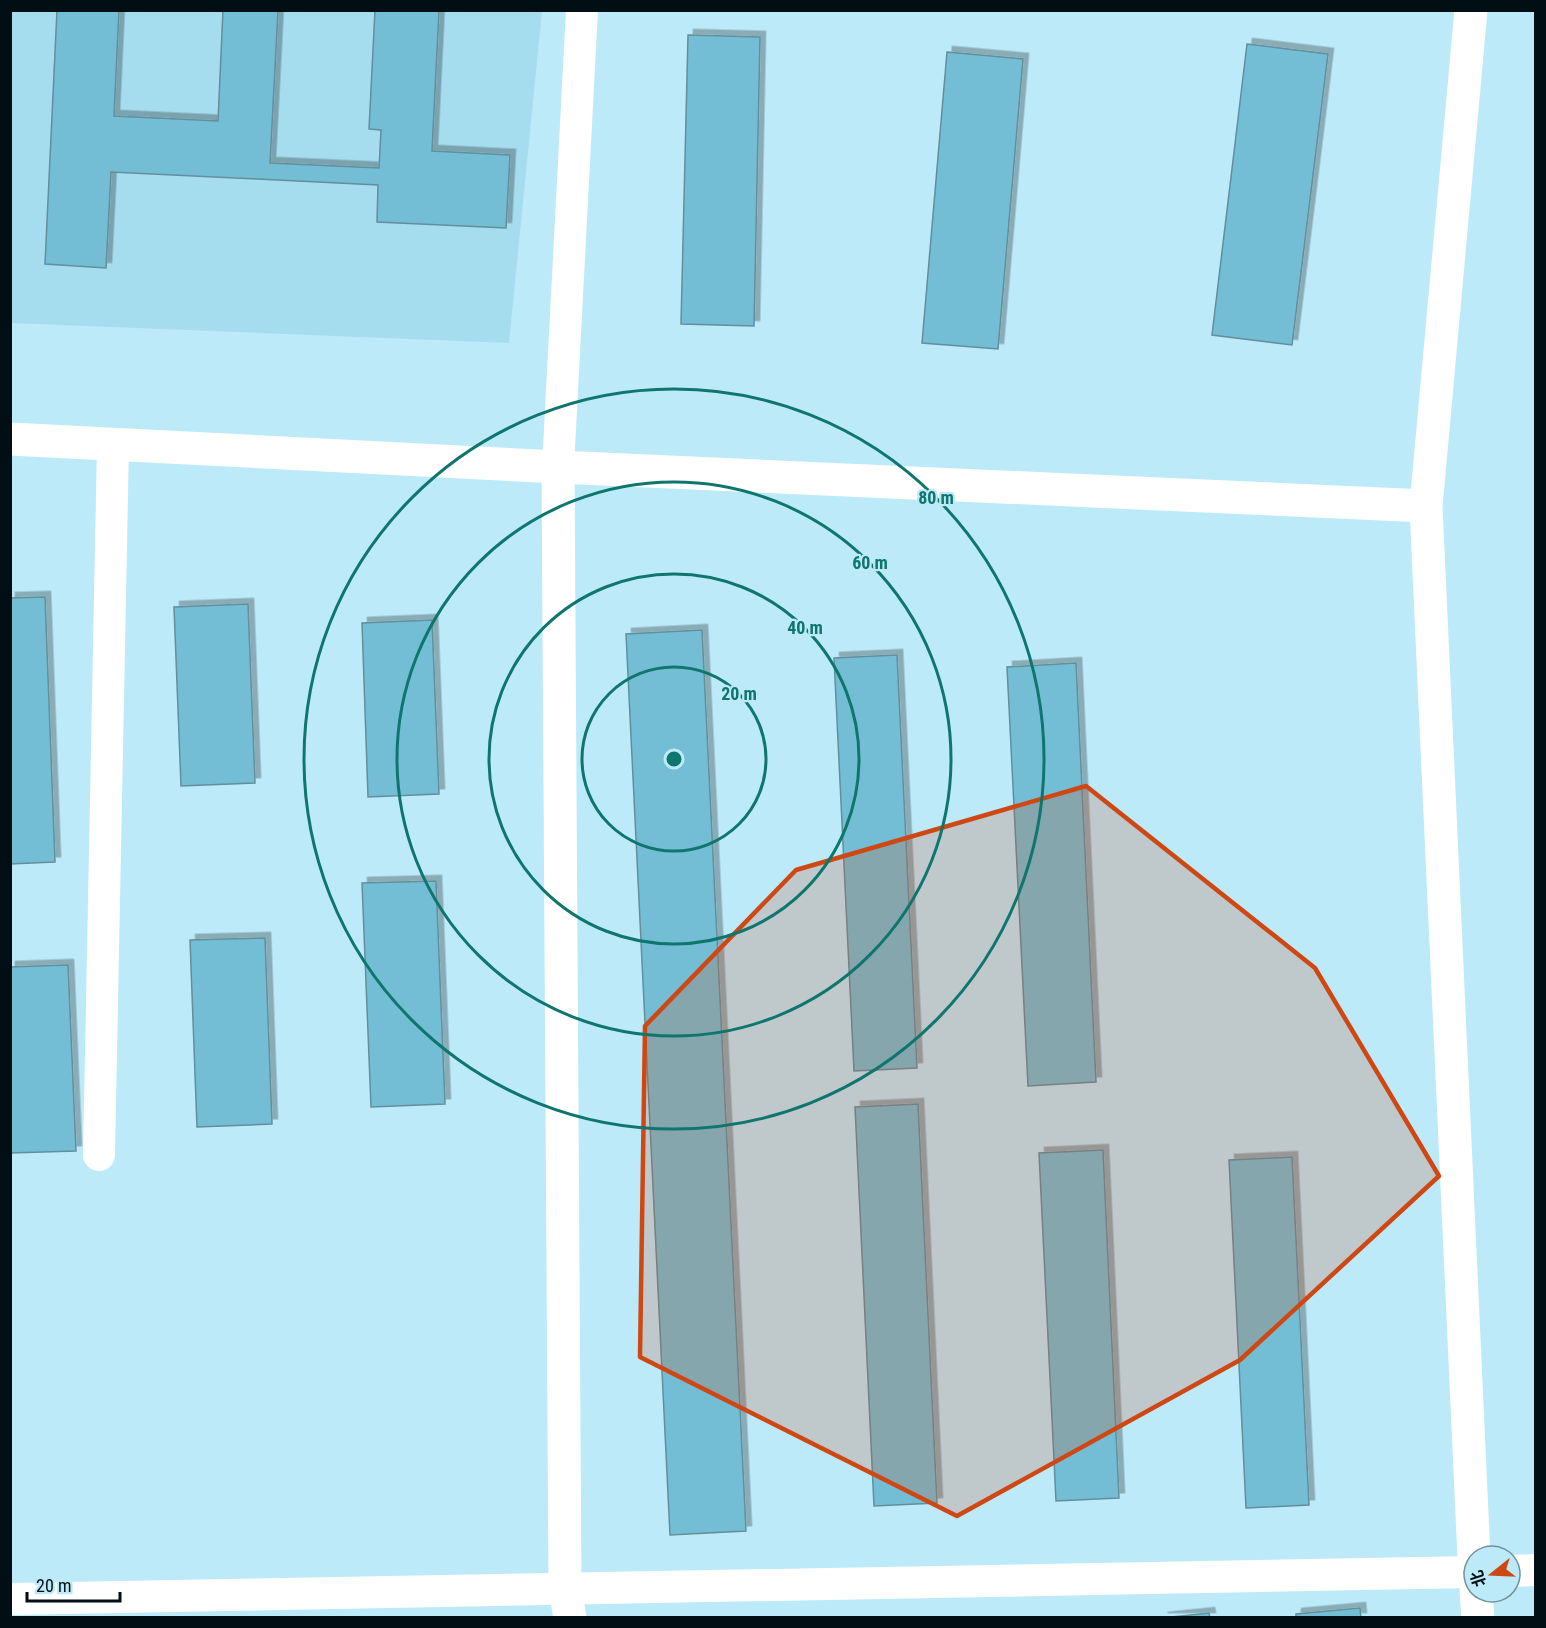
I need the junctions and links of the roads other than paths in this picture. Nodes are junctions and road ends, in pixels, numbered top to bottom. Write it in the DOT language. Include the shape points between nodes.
graph roads {
  1 [pos="582,10"];
  2 [pos="1471,10"];
  3 [pos="10,439"];
  4 [pos="114,444"];
  5 [pos="558,467"];
  6 [pos="1426,506"];
  7 [pos="99,1155"];
  8 [pos="1473,1544"];
  9 [pos="1462,1572"];
  10 [pos="10,1599"];
  11 [pos="568,1603"];
  1 -- 5 [label="street"];
  2 -- 6 [label="street"];
  3 -- 4 [label="street"];
  4 -- 5 [label="street"];
  4 -- 7 [label="street"];
  5 -- 6 [label="street"];
  5 -- 11 [label="street"];
  6 -- 8 [label="street"];
  9 -- 11 [label="street"];
  10 -- 11 [label="street"];
}
